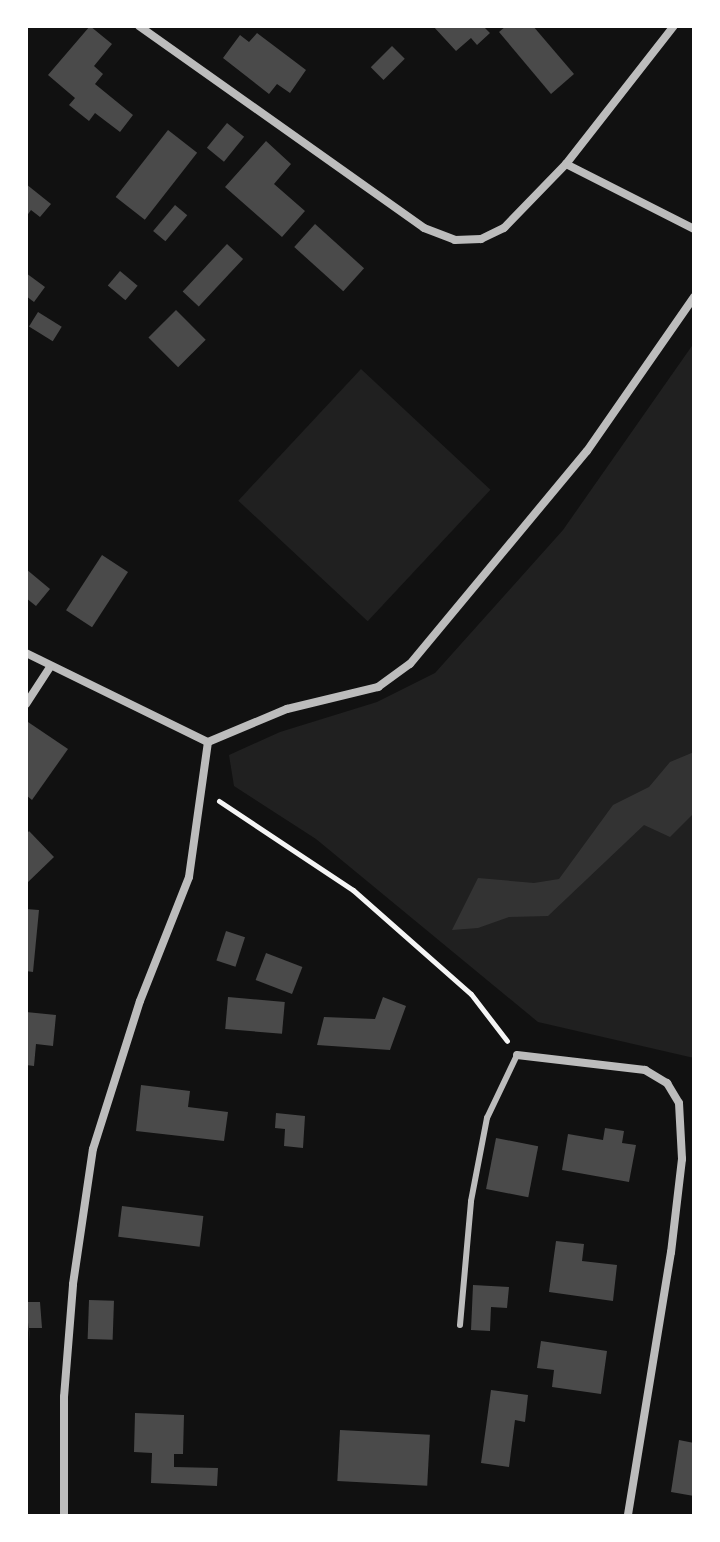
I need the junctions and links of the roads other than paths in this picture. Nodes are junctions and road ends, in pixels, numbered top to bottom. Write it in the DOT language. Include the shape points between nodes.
graph roads {
  1 [pos="139,26"];
  2 [pos="674,26"];
  3 [pos="566,164"];
  4 [pos="694,229"];
  5 [pos="694,297"];
  6 [pos="26,653"];
  7 [pos="50,667"];
  8 [pos="26,704"];
  9 [pos="208,742"];
  10 [pos="517,1055"];
  11 [pos="460,1325"];
  12 [pos="64,1516"];
  13 [pos="628,1516"];
  1 -- 3 [label="street" via="411,220 455,240 481,239 504,228"];
  2 -- 3 [label="street"];
  3 -- 4 [label="street"];
  5 -- 9 [label="street" via="587,451 410,664 378,687 287,709"];
  6 -- 7 [label="street"];
  7 -- 8 [label="street"];
  7 -- 9 [label="street"];
  9 -- 12 [label="street" via="189,877 140,1001 93,1149 65,1383"];
  10 -- 11 [label="lane" via="487,1118 471,1201"];
  10 -- 13 [label="street" via="645,1070 667,1083 679,1103 682,1159 671,1252"];
}
